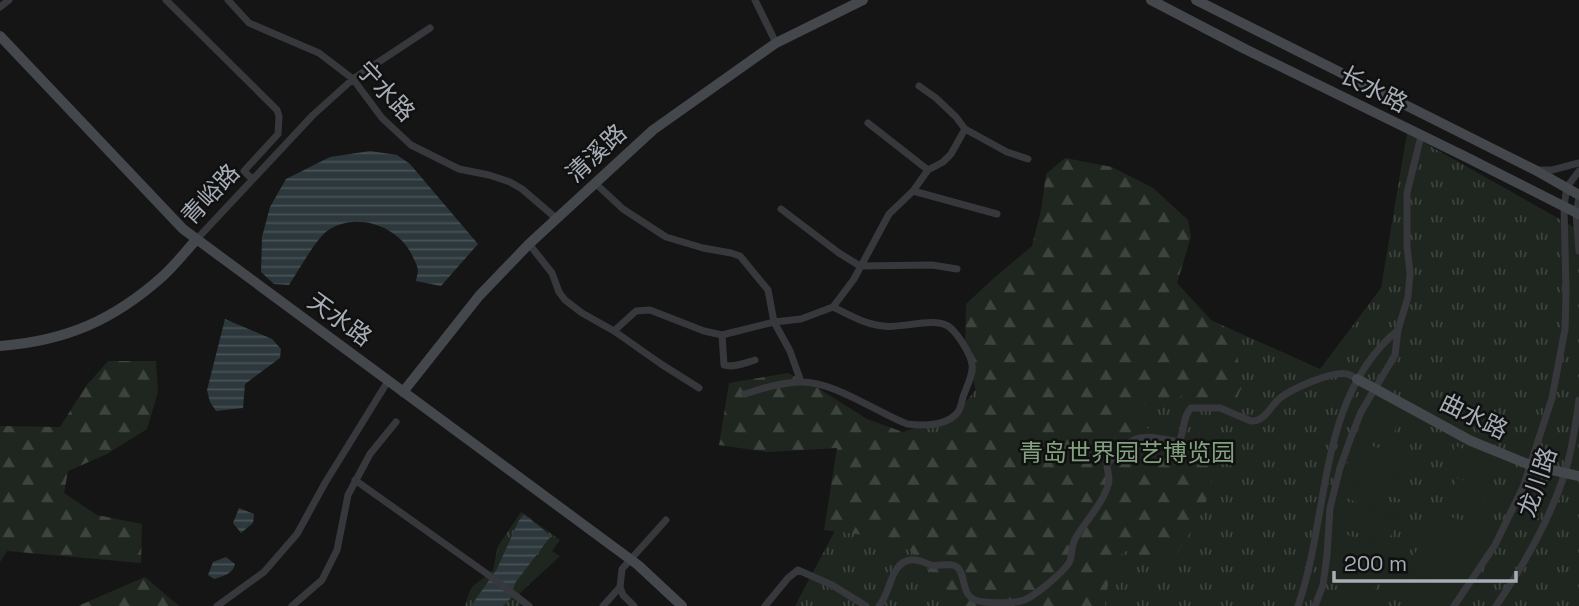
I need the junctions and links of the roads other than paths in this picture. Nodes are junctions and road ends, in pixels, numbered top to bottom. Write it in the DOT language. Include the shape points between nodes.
graph roads {
  1 [pos="9,0"];
  2 [pos="166,0"];
  3 [pos="228,0"];
  4 [pos="755,0"];
  5 [pos="863,0"];
  6 [pos="1151,0"];
  7 [pos="1196,0"];
  8 [pos="0,7"];
  9 [pos="430,27"];
  10 [pos="0,36"];
  11 [pos="776,43"];
  12 [pos="353,79"];
  13 [pos="919,86"];
  14 [pos="868,123"];
  15 [pos="965,129"];
  16 [pos="1421,136"];
  17 [pos="1028,159"];
  18 [pos="1579,163"];
  19 [pos="928,170"];
  20 [pos="1537,170"];
  21 [pos="1579,171"];
  22 [pos="252,179"];
  23 [pos="595,183"];
  24 [pos="1567,187"];
  25 [pos="913,191"];
  26 [pos="1579,196"];
  27 [pos="1564,206"];
  28 [pos="781,209"];
  29 [pos="1578,213"];
  30 [pos="997,214"];
  31 [pos="556,219"];
  32 [pos="196,240"];
  33 [pos="529,244"];
  34 [pos="1579,251"];
  35 [pos="860,266"];
  36 [pos="957,269"];
  37 [pos="833,307"];
  38 [pos="774,322"];
  39 [pos="1398,330"];
  40 [pos="614,331"];
  41 [pos="722,335"];
  42 [pos="0,346"];
  43 [pos="755,360"];
  44 [pos="1357,379"];
  45 [pos="388,381"];
  46 [pos="801,382"];
  47 [pos="699,388"];
  48 [pos="1376,389"];
  49 [pos="403,392"];
  50 [pos="745,394"];
  51 [pos="1579,400"];
  52 [pos="396,422"];
  53 [pos="1530,465"];
  54 [pos="1565,473"];
  55 [pos="1579,477"];
  56 [pos="355,480"];
  57 [pos="666,520"];
  58 [pos="631,559"];
  59 [pos="620,587"];
  60 [pos="526,604"];
  61 [pos="217,606"];
  62 [pos="292,606"];
  63 [pos="603,606"];
  64 [pos="634,606"];
  65 [pos="682,606"];
  66 [pos="765,606"];
  67 [pos="866,606"];
  68 [pos="879,606"];
  69 [pos="1298,606"];
  70 [pos="1315,606"];
  71 [pos="1454,606"];
  72 [pos="1496,606"];
  1 -- 8 [label="street"];
  2 -- 22 [label="street" via="276,110 278,134 244,171"];
  3 -- 12 [label="street, 宁水路" via="248,23 320,53"];
  4 -- 11 [label="street"];
  5 -- 11 [label="street, 清溪路"];
  6 -- 16 [label="street, 长水路"];
  7 -- 20 [label="street, 长水路"];
  9 -- 12 [label="street, 青峪路"];
  10 -- 32 [label="street, 天水路"];
  11 -- 23 [label="street, 清溪路" via="653,130"];
  12 -- 22 [label="street, 青峪路"];
  12 -- 31 [label="street, 宁水路" via="382,118 411,145 459,169 510,182"];
  13 -- 15 [label="street"];
  14 -- 19 [label="street"];
  15 -- 17 [label="street"];
  15 -- 19 [label="street" via="951,154"];
  16 -- 27 [label="street, 长水路"];
  16 -- 39 [label="street" via="1407,193 1410,273"];
  18 -- 20 [label="street"];
  19 -- 25 [label="street"];
  20 -- 24 [label="street, 长水路"];
  21 -- 24 [label="street"];
  22 -- 32 [label="street, 青峪路"];
  23 -- 31 [label="street, 清溪路"];
  23 -- 38 [label="street" via="623,209 666,237 740,256 768,290"];
  24 -- 26 [label="street, 长水路"];
  24 -- 27 [label="street"];
  25 -- 30 [label="street"];
  25 -- 35 [label="street" via="889,214"];
  26 -- 29 [label="street"];
  27 -- 29 [label="street, 长水路"];
  27 -- 53 [label="street" via="1565,329 1552,398"];
  28 -- 35 [label="street"];
  29 -- 34 [label="street"];
  31 -- 33 [label="street, 清溪路"];
  32 -- 42 [label="street, 青峪路" via="164,275 99,321 64,335"];
  32 -- 45 [label="street, 天水路"];
  33 -- 40 [label="street" via="552,273 565,300"];
  33 -- 49 [label="street, 清溪路" via="479,296"];
  35 -- 36 [label="street"];
  35 -- 37 [label="street"];
  37 -- 38 [label="street" via="801,319"];
  37 -- 46 [label="street" via="886,327 939,323 950,327 974,366 957,412 934,425 907,424 829,387"];
  38 -- 41 [label="street"];
  38 -- 46 [label="street"];
  39 -- 44 [label="street" via="1383,342"];
  39 -- 48 [label="street" via="1395,355"];
  40 -- 41 [label="street" via="636,311 650,310"];
  40 -- 47 [label="street"];
  41 -- 43 [label="street" via="724,365"];
  44 -- 48 [label="street, 曲水路"];
  44 -- 68 [label="street" via="1337,373 1310,383 1281,397 1256,421 1220,408 1191,408 1179,442 1149,436 1132,440 1107,464 1105,493 1073,542 1069,562 1044,588 1023,601 974,599 965,590 957,567 917,559 896,569"];
  44 -- 69 [label="street" via="1330,455 1314,550"];
  45 -- 49 [label="street, 天水路"];
  45 -- 61 [label="street" via="297,534 264,572"];
  46 -- 50 [label="street"];
  48 -- 53 [label="street, 曲水路" via="1471,441"];
  48 -- 70 [label="street" via="1359,417 1340,468 1330,508 1323,585"];
  49 -- 58 [label="street, 天水路"];
  51 -- 54 [label="street, 龙川路"];
  52 -- 56 [label="street"];
  53 -- 54 [label="street, 曲水路"];
  53 -- 71 [label="street" via="1495,545"];
  54 -- 55 [label="street, 曲水路"];
  54 -- 72 [label="street, 龙川路" via="1544,526"];
  56 -- 60 [label="street"];
  56 -- 62 [label="street" via="337,551 322,580"];
  57 -- 58 [label="street"];
  58 -- 59 [label="street" via="622,569"];
  58 -- 65 [label="street, 天水路"];
  59 -- 63 [label="street"];
  59 -- 64 [label="street"];
  66 -- 67 [label="street" via="798,570"];
}
